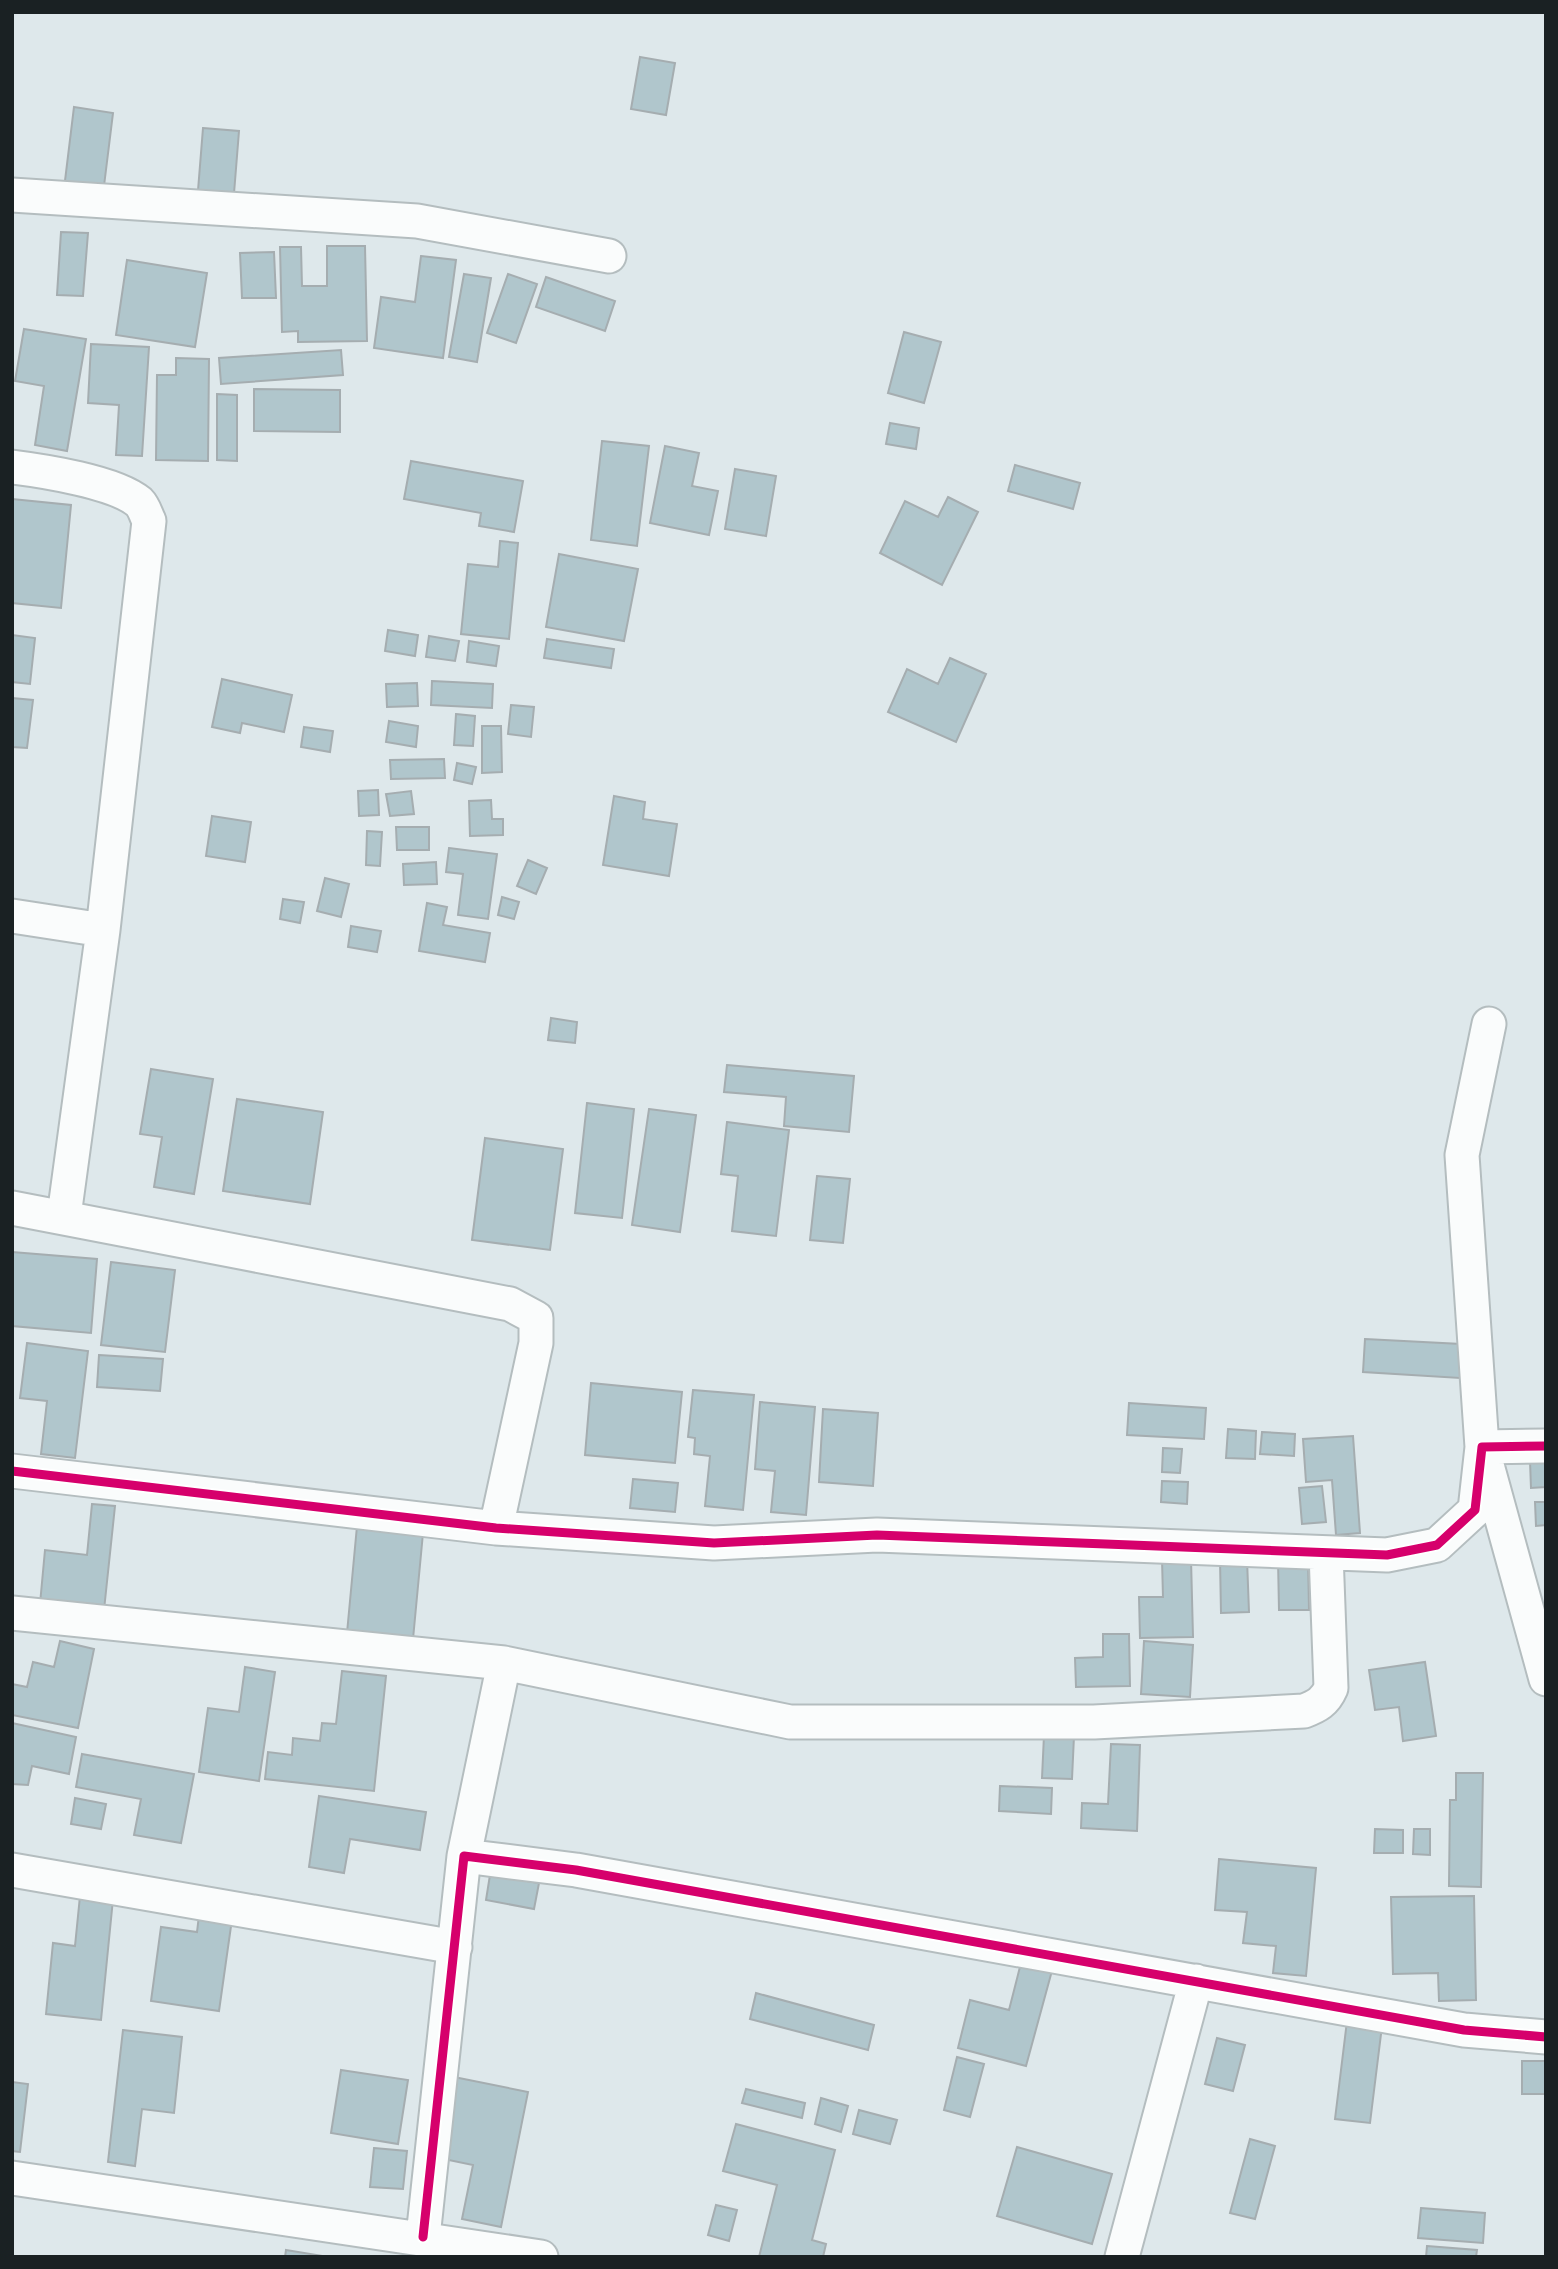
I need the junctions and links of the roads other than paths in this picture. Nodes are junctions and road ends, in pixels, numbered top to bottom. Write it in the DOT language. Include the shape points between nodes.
graph roads {
  1 [pos="12,195"];
  2 [pos="609,256"];
  3 [pos="12,467"];
  4 [pos="12,916"];
  5 [pos="103,930"];
  6 [pos="1489,1024"];
  7 [pos="12,1208"];
  8 [pos="64,1216"];
  9 [pos="1546,1446"];
  10 [pos="1482,1447"];
  11 [pos="12,1471"];
  12 [pos="496,1528"];
  13 [pos="1326,1553"];
  14 [pos="12,1614"];
  15 [pos="504,1663"];
  16 [pos="1546,1679"];
  17 [pos="464,1856"];
  18 [pos="12,1870"];
  19 [pos="455,1947"];
  20 [pos="1196,1981"];
  21 [pos="1546,2037"];
  22 [pos="12,2178"];
  23 [pos="423,2237"];
  24 [pos="541,2257"];
  25 [pos="1122,2257"];
  1 -- 2 [label="street" via="416,220"];
  3 -- 5 [label="street" via="51,472 124,493 141,503 149,521"];
  4 -- 5 [label="street"];
  5 -- 8 [label="street"];
  6 -- 10 [label="street" via="1462,1155"];
  7 -- 8 [label="street"];
  8 -- 12 [label="street" via="510,1304 536,1318 533,1356"];
  9 -- 10 [label="street"];
  10 -- 13 [label="street" via="1475,1510 1437,1545 1387,1555"];
  10 -- 16 [label="street"];
  11 -- 12 [label="street"];
  12 -- 13 [label="street" via="714,1543 877,1535"];
  13 -- 15 [label="street" via="1331,1688 1326,1699 1304,1712 1094,1721 790,1722"];
  14 -- 15 [label="street"];
  15 -- 17 [label="street"];
  17 -- 19 [label="street"];
  17 -- 20 [label="street" via="576,1870"];
  18 -- 19 [label="street"];
  19 -- 23 [label="street"];
  20 -- 21 [label="street" via="1464,2030"];
  20 -- 25 [label="street"];
  22 -- 23 [label="street"];
  23 -- 24 [label="street"];
}
